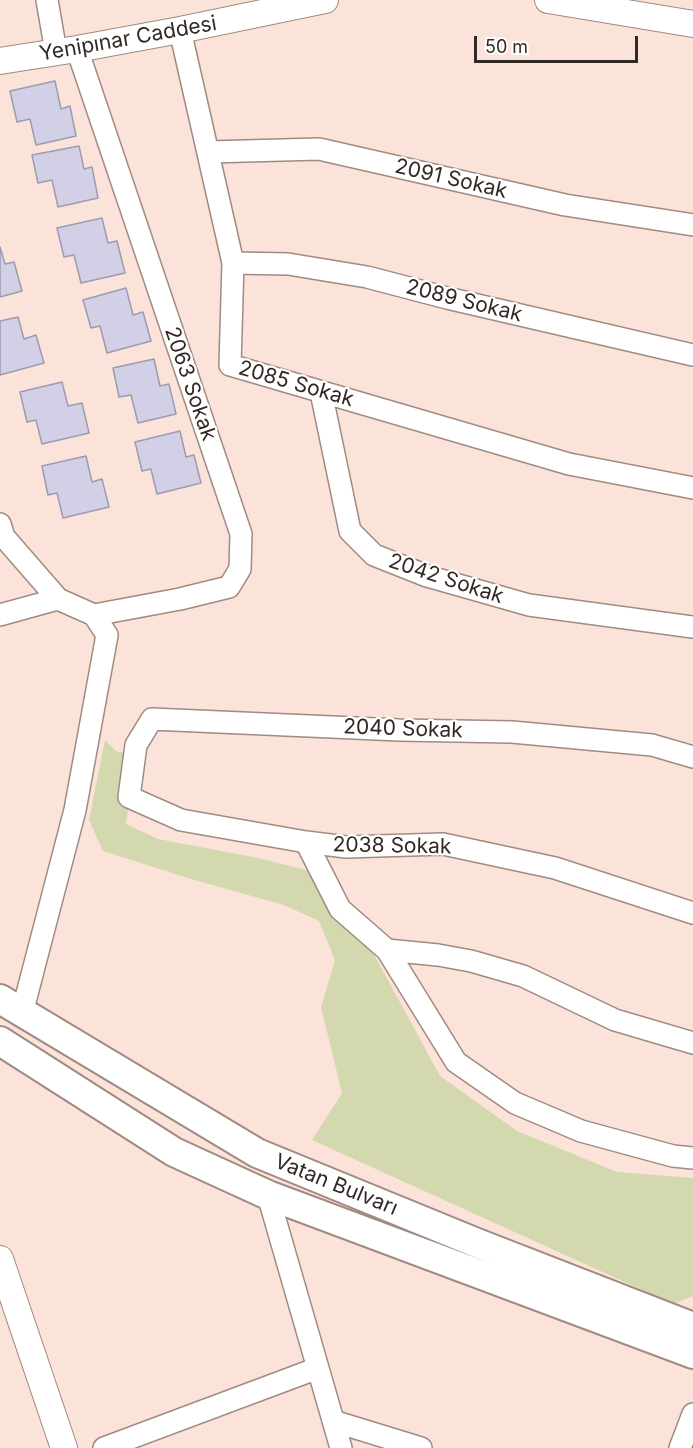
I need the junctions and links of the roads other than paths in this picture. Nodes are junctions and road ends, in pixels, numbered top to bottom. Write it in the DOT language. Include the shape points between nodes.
graph roads {
  1 [pos="47,0"];
  2 [pos="326,0"];
  3 [pos="548,0"];
  4 [pos="635,7"];
  5 [pos="239,9"];
  6 [pos="693,24"];
  7 [pos="180,30"];
  8 [pos="67,51"];
  9 [pos="0,61"];
  10 [pos="209,152"];
  11 [pos="693,225"];
  12 [pos="233,263"];
  13 [pos="693,355"];
  14 [pos="321,392"];
  15 [pos="693,488"];
  16 [pos="0,524"];
  17 [pos="58,599"];
  18 [pos="0,615"];
  19 [pos="94,615"];
  20 [pos="693,627"];
  21 [pos="135,756"];
  22 [pos="693,757"];
  23 [pos="306,843"];
  24 [pos="693,913"];
  25 [pos="387,950"];
  26 [pos="11,1006"];
  27 [pos="0,1041"];
  28 [pos="693,1043"];
  29 [pos="693,1158"];
  30 [pos="268,1195"];
  31 [pos="2,1273"];
  32 [pos="693,1327"];
  33 [pos="693,1354"];
  34 [pos="318,1368"];
  35 [pos="693,1414"];
  36 [pos="333,1421"];
  37 [pos="64,1448"];
  38 [pos="104,1448"];
  39 [pos="340,1448"];
  40 [pos="421,1448"];
  41 [pos="680,1448"];
  1 -- 8 [label="street, 2063 Sokak"];
  2 -- 5 [label="street, Yenipınar Caddesi"];
  3 -- 4 [label="street"];
  4 -- 6 [label="street"];
  5 -- 7 [label="street, Yenipınar Caddesi"];
  7 -- 8 [label="street, Yenipınar Caddesi"];
  7 -- 10 [label="street, 2085 Sokak"];
  8 -- 9 [label="street, Yenipınar Caddesi"];
  8 -- 19 [label="street, 2063 Sokak" via="241,534 240,568 229,587"];
  10 -- 11 [label="street, 2091 Sokak" via="319,149 565,205"];
  10 -- 12 [label="street, 2085 Sokak"];
  12 -- 13 [label="street, 2089 Sokak" via="288,264 367,277"];
  12 -- 14 [label="street, 2085 Sokak" via="230,365"];
  14 -- 15 [label="street, 2085 Sokak" via="569,464"];
  14 -- 20 [label="street, 2042 Sokak" via="350,531 374,555 427,576 529,605"];
  16 -- 17 [label="street" via="4,537"];
  17 -- 18 [label="street"];
  17 -- 19 [label="street"];
  19 -- 26 [label="street" via="107,636 75,810"];
  21 -- 22 [label="street, 2040 Sokak" via="136,745 152,719 512,732 652,745"];
  21 -- 23 [label="street, 2038 Sokak" via="129,797 181,820"];
  23 -- 24 [label="street, 2038 Sokak" via="346,847 443,844 555,868"];
  23 -- 25 [label="street" via="340,909"];
  25 -- 28 [label="street" via="460,959 524,976 615,1020"];
  25 -- 29 [label="street" via="456,1062 515,1103 581,1131"];
  26 -- 32 [label="main road, Vatan Bulvarı" via="257,1153"];
  27 -- 30 [label="main road, Vatan Bulvarı" via="174,1152"];
  30 -- 33 [label="main road, Vatan Bulvarı"];
  30 -- 34 [label="street"];
  31 -- 37 [label="street"];
  34 -- 36 [label="street"];
  34 -- 38 [label="street"];
  35 -- 41 [label="street"];
  36 -- 39 [label="street"];
  36 -- 40 [label="street"];
}
